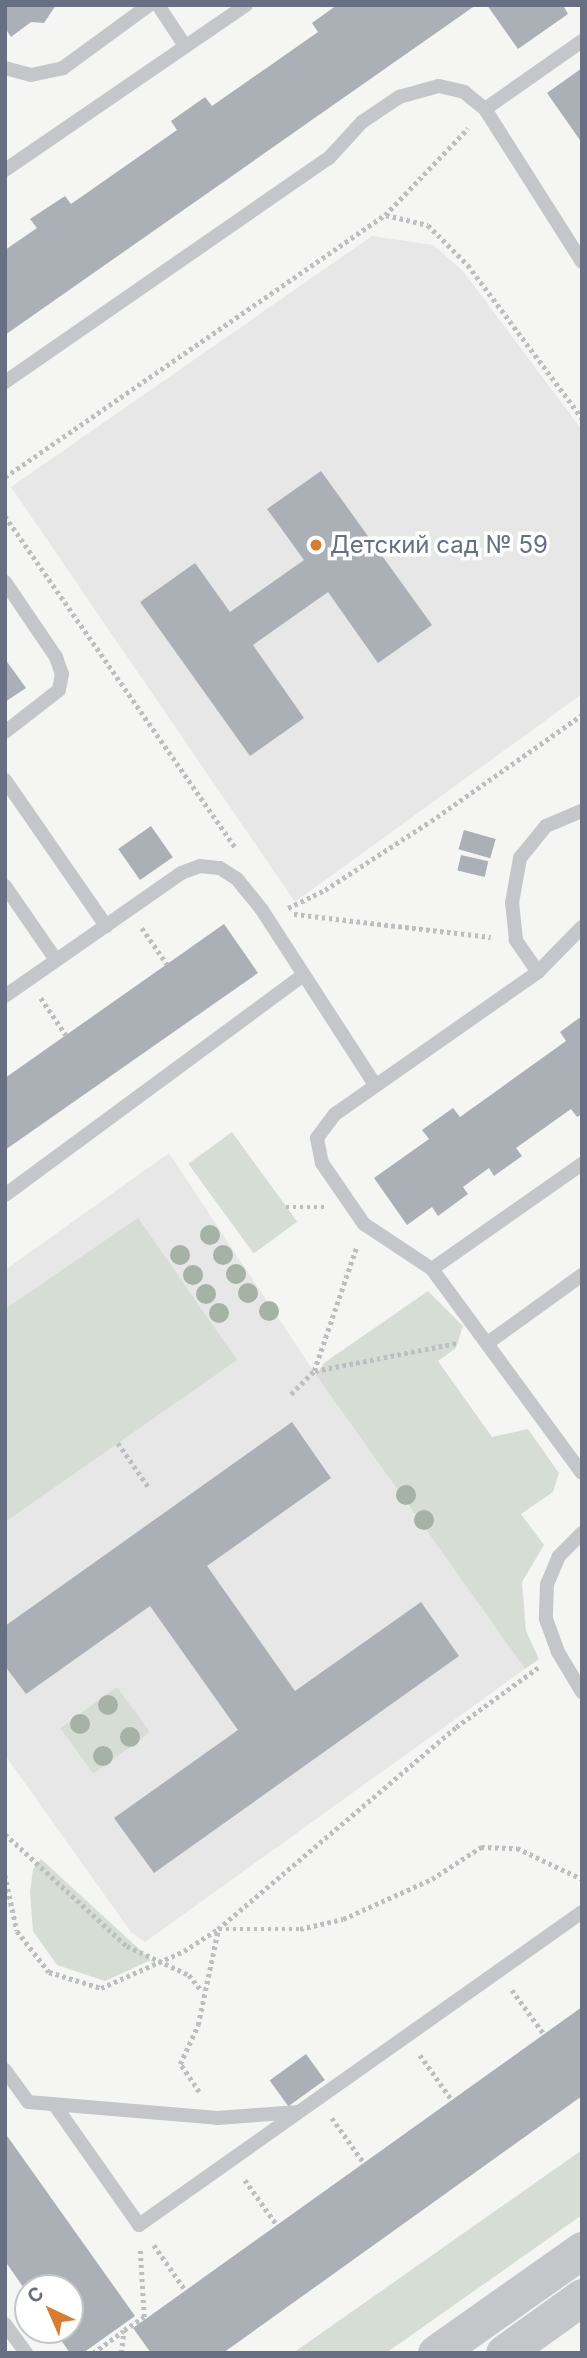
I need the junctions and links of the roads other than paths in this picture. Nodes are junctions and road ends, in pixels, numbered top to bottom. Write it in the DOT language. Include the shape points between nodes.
graph roads {
  1 [pos="149,5"];
  2 [pos="158,5"];
  3 [pos="246,5"];
  4 [pos="582,41"];
  5 [pos="186,46"];
  6 [pos="5,68"];
  7 [pos="485,109"];
  8 [pos="5,170"];
  9 [pos="582,262"];
  10 [pos="5,382"];
  11 [pos="5,582"];
  12 [pos="5,732"];
  13 [pos="5,780"];
  14 [pos="582,810"];
  15 [pos="5,886"];
  16 [pos="106,926"];
  17 [pos="582,927"];
  18 [pos="56,960"];
  19 [pos="538,972"];
  20 [pos="303,975"];
  21 [pos="5,996"];
  22 [pos="375,1085"];
  23 [pos="582,1164"];
  24 [pos="5,1195"];
  25 [pos="432,1269"];
  26 [pos="582,1275"];
  27 [pos="489,1342"];
  28 [pos="582,1473"];
  29 [pos="582,1533"];
  30 [pos="582,1692"];
  31 [pos="582,1912"];
  32 [pos="5,2070"];
  33 [pos="54,2104"];
  34 [pos="300,2112"];
  35 [pos="582,2250"];
  36 [pos="582,2297"];
  37 [pos="5,2324"];
  38 [pos="26,2353"];
  39 [pos="436,2353"];
  40 [pos="504,2353"];
  1 -- 6 [label="lane" via="63,68 32,75"];
  2 -- 5 [label="lane"];
  3 -- 5 [label="lane"];
  4 -- 7 [label="lane"];
  5 -- 8 [label="lane"];
  7 -- 9 [label="lane"];
  7 -- 10 [label="lane" via="464,92 439,86 399,97 362,122 328,158"];
  11 -- 12 [label="lane" via="56,657 62,674 59,690 46,704"];
  13 -- 16 [label="lane"];
  14 -- 19 [label="lane" via="546,826 520,858 512,903 516,940"];
  15 -- 18 [label="lane"];
  16 -- 18 [label="lane"];
  16 -- 20 [label="lane" via="181,873 201,866 220,868 237,878 262,910"];
  17 -- 19 [label="lane"];
  18 -- 21 [label="lane"];
  19 -- 22 [label="lane"];
  20 -- 22 [label="lane"];
  20 -- 24 [label="lane"];
  22 -- 25 [label="lane" via="335,1114 317,1138 322,1163 364,1224"];
  23 -- 25 [label="lane"];
  25 -- 27 [label="lane"];
  26 -- 27 [label="lane"];
  27 -- 28 [label="lane"];
  29 -- 30 [label="lane" via="559,1556 547,1584 547,1619 558,1652"];
  31 -- 34 [label="lane"];
  32 -- 33 [label="lane" via="28,2102"];
  33 -- 34 [label="lane" via="217,2118"];
  33 -- 34 [label="lane" via="139,2225"];
  35 -- 39 [label="street"];
  36 -- 40 [label="street"];
  37 -- 38 [label="lane"];
}
